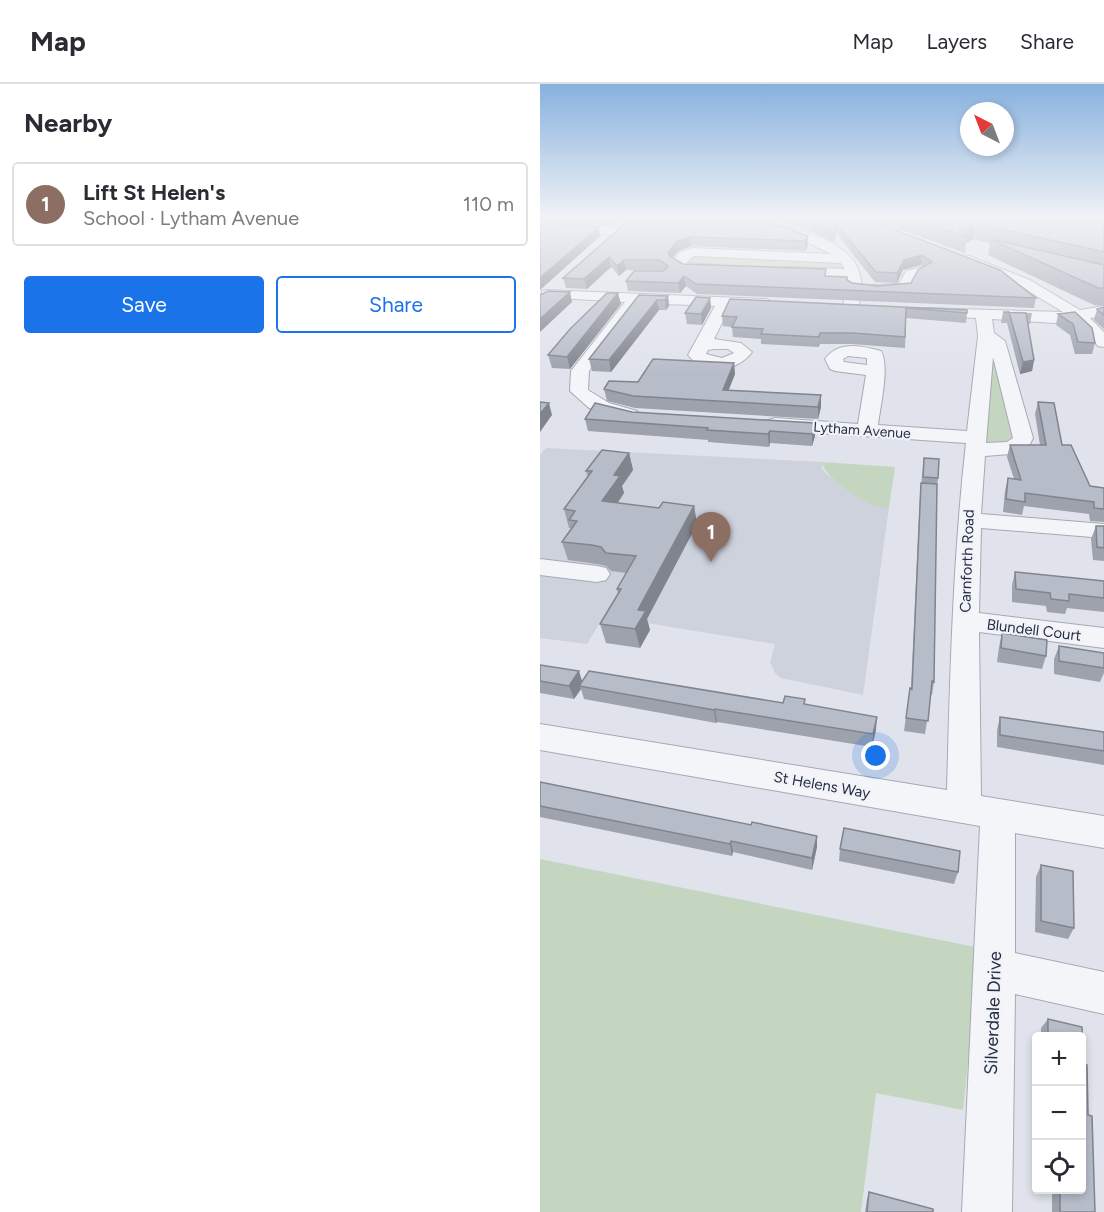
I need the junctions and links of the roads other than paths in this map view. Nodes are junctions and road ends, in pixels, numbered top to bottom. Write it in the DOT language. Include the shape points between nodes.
graph roads {
  1 [pos="721,269"];
  2 [pos="729,269"];
  3 [pos="849,269"];
  4 [pos="995,269"];
  5 [pos="1011,269"];
  6 [pos="774,271"];
  7 [pos="922,271"];
  8 [pos="565,278"];
  9 [pos="854,281"];
  10 [pos="624,282"];
  11 [pos="1081,296"];
  12 [pos="544,297"];
  13 [pos="611,297"];
  14 [pos="636,298"];
  15 [pos="725,302"];
  16 [pos="780,304"];
  17 [pos="832,306"];
  18 [pos="909,310"];
  19 [pos="1104,311"];
  20 [pos="1079,315"];
  21 [pos="985,325"];
  22 [pos="1104,342"];
  23 [pos="704,345"];
  24 [pos="876,369"];
  25 [pos="646,416"];
  26 [pos="757,423"];
  27 [pos="867,430"];
  28 [pos="976,444"];
  29 [pos="969,520"];
  30 [pos="1104,531"];
  31 [pos="540,567"];
  32 [pos="597,574"];
  33 [pos="965,621"];
  34 [pos="1104,638"];
  35 [pos="540,737"];
  36 [pos="981,812"];
  37 [pos="1104,832"];
  38 [pos="995,969"];
  39 [pos="1104,993"];
  40 [pos="987,1212"];
  1 -- 2 [label="street"];
  3 -- 9 [label="street"];
  4 -- 20 [label="street"];
  5 -- 11 [label="street" via="1069,297"];
  6 -- 9 [label="street"];
  7 -- 9 [label="street" via="907,276 900,290"];
  8 -- 12 [label="street"];
  9 -- 17 [label="street" via="857,308"];
  10 -- 13 [label="street"];
  12 -- 13 [label="street"];
  13 -- 14 [label="street"];
  14 -- 15 [label="street"];
  14 -- 25 [label="street" via="580,371 578,383 579,391 599,406 621,414"];
  15 -- 16 [label="street"];
  15 -- 23 [label="street"];
  18 -- 21 [label="street"];
  19 -- 20 [label="street"];
  20 -- 21 [label="street"];
  20 -- 22 [label="street"];
  21 -- 28 [label="street, Carnforth Road"];
  21 -- 28 [label="street, Lytham Avenue" via="997,341 1023,438 1021,444 1011,448"];
  24 -- 27 [label="street"];
  26 -- 27 [label="street, Lytham Avenue"];
  27 -- 28 [label="street, Lytham Avenue"];
  28 -- 29 [label="street, Carnforth Road"];
  29 -- 30 [label="street"];
  29 -- 33 [label="street, Carnforth Road"];
  31 -- 32 [label="street"];
  33 -- 34 [label="street, Blundell Court"];
  33 -- 36 [label="street, Carnforth Road"];
  35 -- 36 [label="street, St Helens Way"];
  36 -- 37 [label="street, St Helens Way"];
  36 -- 38 [label="street, Silverdale Drive"];
  38 -- 39 [label="street"];
  38 -- 40 [label="street, Silverdale Drive"];
}
